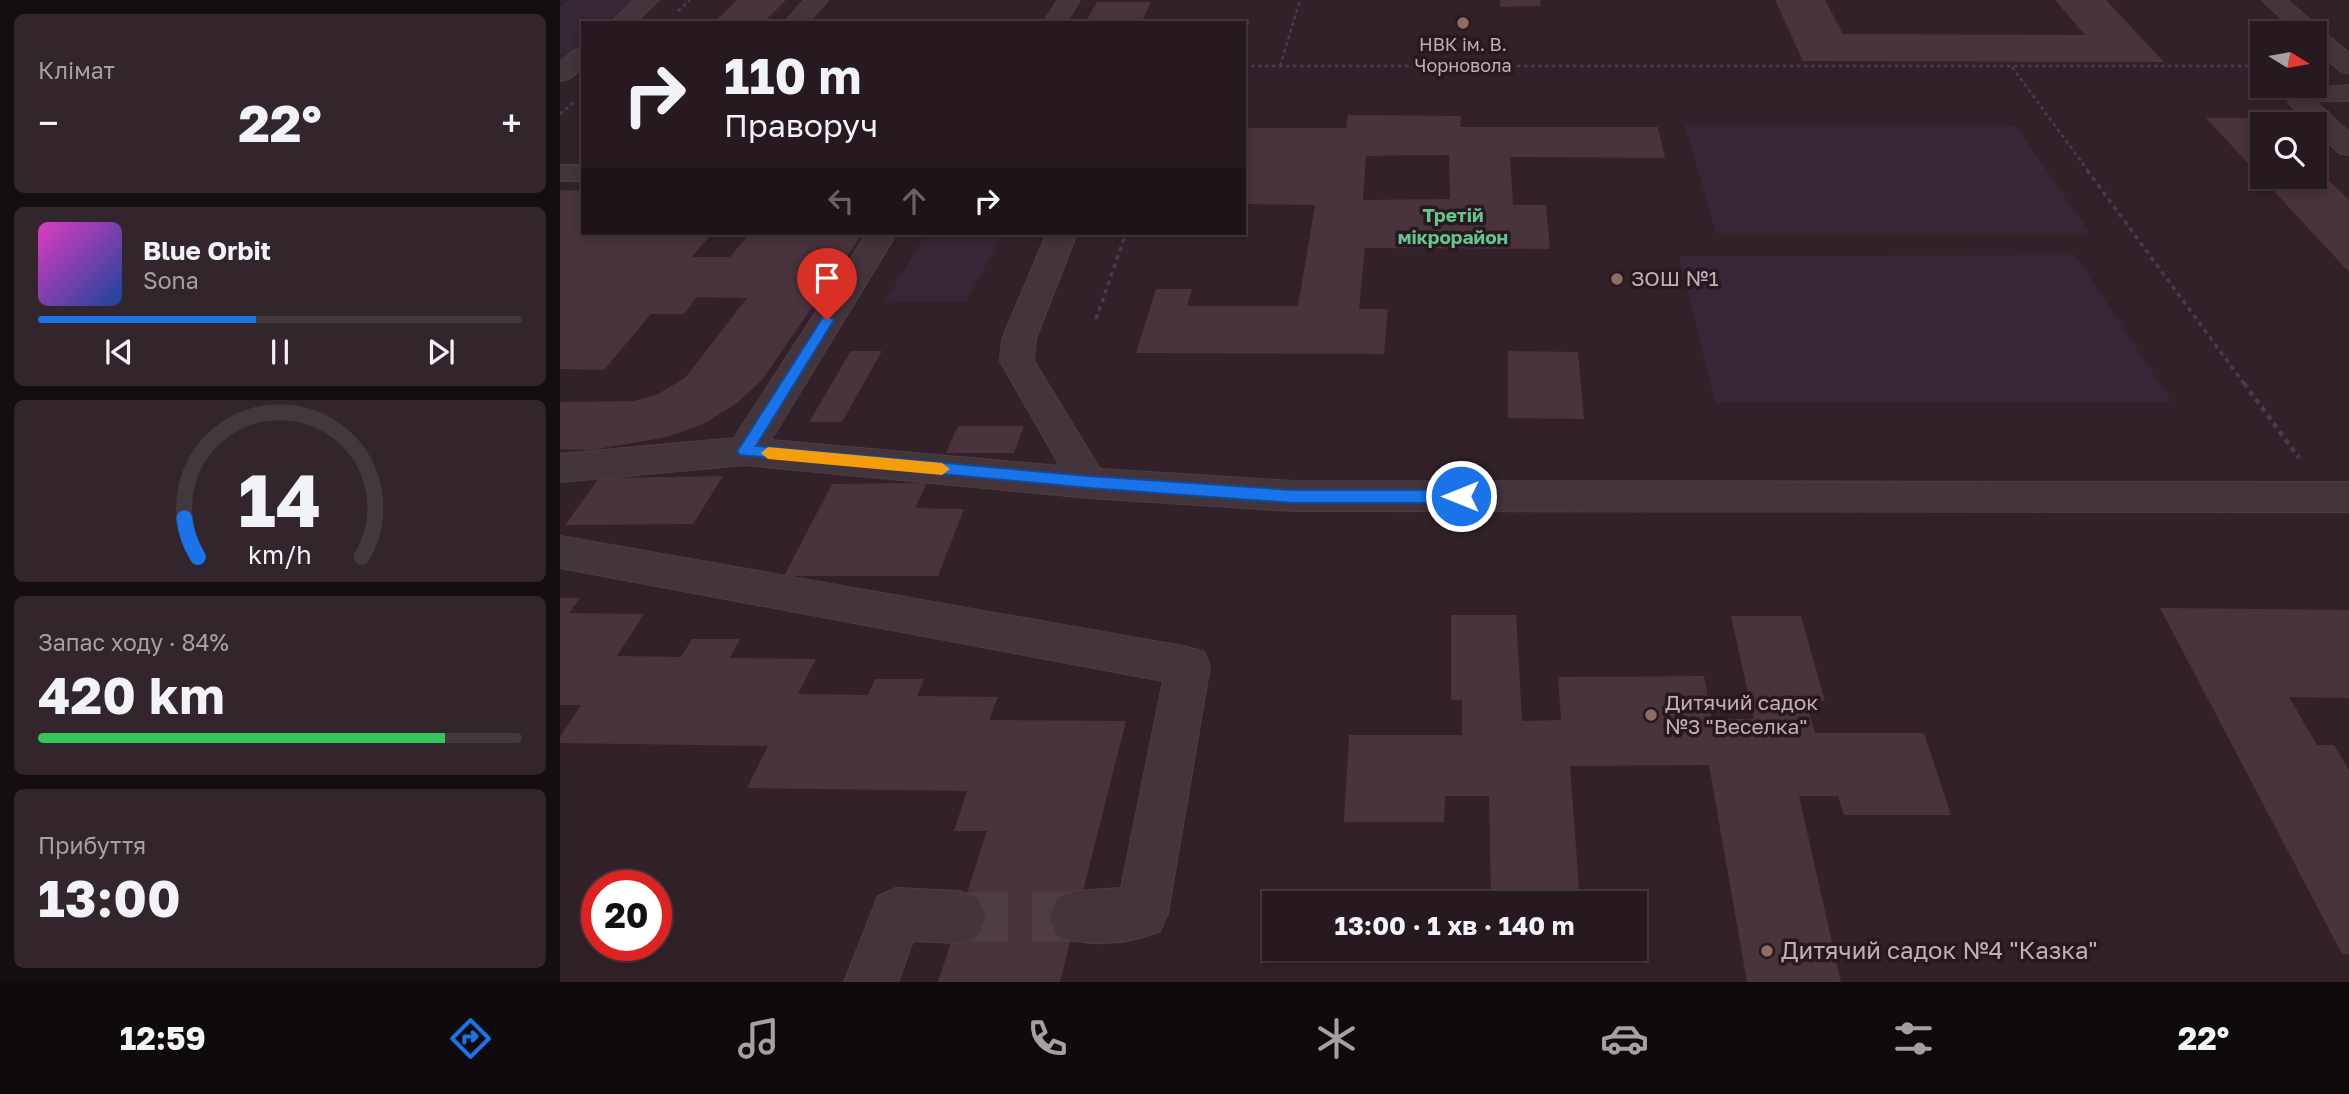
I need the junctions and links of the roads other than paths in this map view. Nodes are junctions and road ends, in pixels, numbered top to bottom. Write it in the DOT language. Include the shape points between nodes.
graph roads {
  1 [pos="648,0"];
  2 [pos="817,0"];
  3 [pos="1069,0"];
  4 [pos="2273,0"];
  5 [pos="623,21"];
  6 [pos="797,21"];
  7 [pos="1055,21"];
  8 [pos="2297,21"];
  9 [pos="2328,48"];
  10 [pos="581,57"];
  11 [pos="2349,66"];
  12 [pos="560,74"];
  13 [pos="2349,93"];
  14 [pos="2349,147"];
  15 [pos="560,173"];
  16 [pos="581,173"];
  17 [pos="881,235"];
  18 [pos="1061,235"];
  19 [pos="745,451"];
  20 [pos="560,468"];
  21 [pos="1089,482"];
  22 [pos="2338,497"];
  23 [pos="560,552"];
  24 [pos="959,917"];
  25 [pos="1076,917"];
  26 [pos="871,982"];
  1 -- 5 [label="street"];
  2 -- 6 [label="street"];
  3 -- 7 [label="street"];
  4 -- 8 [label="street"];
  9 -- 11 [label="street"];
  10 -- 12 [label="street"];
  13 -- 14 [label="street" via="2308,94 2301,102"];
  15 -- 16 [label="street"];
  17 -- 19 [label="street"];
  18 -- 21 [label="street" via="1019,339 1017,360"];
  19 -- 20 [label="street"];
  19 -- 21 [label="street"];
  21 -- 22 [label="street" via="1293,496"];
  23 -- 25 [label="street" via="1188,666 1142,914"];
  24 -- 26 [label="street" via="896,914"];
}
